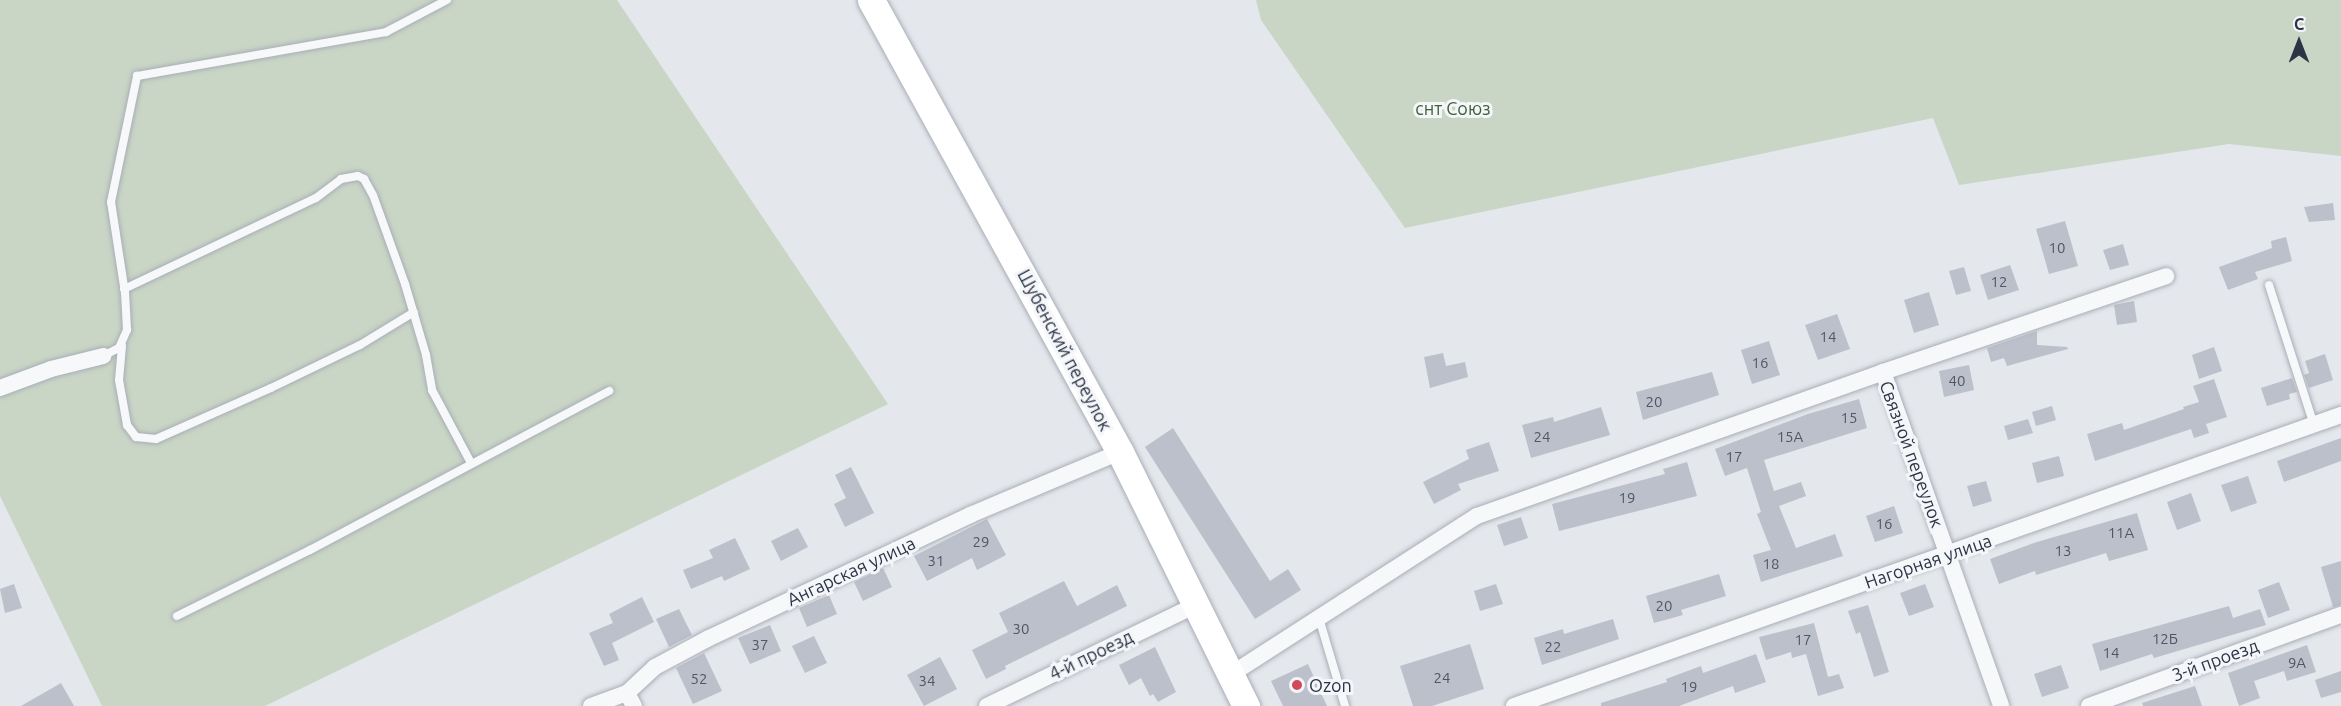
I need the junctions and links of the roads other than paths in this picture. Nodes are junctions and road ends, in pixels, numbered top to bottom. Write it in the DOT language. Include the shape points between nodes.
graph roads {
  1 [pos="447,0"];
  2 [pos="871,0"];
  3 [pos="2166,276"];
  4 [pos="2269,285"];
  5 [pos="124,289"];
  6 [pos="414,312"];
  7 [pos="123,342"];
  8 [pos="103,356"];
  9 [pos="1883,372"];
  10 [pos="0,388"];
  11 [pos="609,391"];
  12 [pos="2341,416"];
  13 [pos="2314,425"];
  14 [pos="1120,452"];
  15 [pos="471,463"];
  16 [pos="1948,554"];
  17 [pos="1196,605"];
  18 [pos="2341,615"];
  19 [pos="177,616"];
  20 [pos="1319,618"];
  21 [pos="1230,675"];
  22 [pos="630,699"];
  23 [pos="591,706"];
  24 [pos="987,706"];
  25 [pos="1246,706"];
  26 [pos="1345,706"];
  27 [pos="1514,706"];
  28 [pos="2001,706"];
  29 [pos="2089,706"];
  1 -- 5 [label="lane" via="386,32 137,76 111,202"];
  2 -- 14 [label="main road, Шубенский переулок"];
  3 -- 9 [label="street"];
  4 -- 13 [label="lane"];
  5 -- 6 [label="lane" via="316,198 341,179 358,176 373,195"];
  5 -- 7 [label="lane" via="127,322"];
  6 -- 7 [label="lane" via="360,345 156,439 136,437 127,425 119,380"];
  6 -- 15 [label="lane" via="432,390"];
  7 -- 8 [label="lane" via="114,353"];
  8 -- 10 [label="street" via="51,369"];
  9 -- 16 [label="street, Связной переулок"];
  9 -- 20 [label="street" via="1477,516"];
  11 -- 15 [label="lane"];
  12 -- 13 [label="street, Нагорная улица"];
  13 -- 16 [label="street, Нагорная улица"];
  14 -- 17 [label="main road, Шубенский переулок"];
  14 -- 22 [label="street, Ангарская улица" via="970,515 710,638 655,667"];
  15 -- 19 [label="lane"];
  16 -- 27 [label="street, Нагорная улица"];
  16 -- 28 [label="street, Связной переулок"];
  17 -- 21 [label="main road, Шубенский переулок"];
  17 -- 24 [label="street, 4-й проезд"];
  18 -- 29 [label="street, 3-й проезд"];
  20 -- 21 [label="street"];
  20 -- 26 [label="lane"];
  21 -- 25 [label="main road, Шубенский переулок"];
  22 -- 23 [label="street, Ангарская улица"];
}
